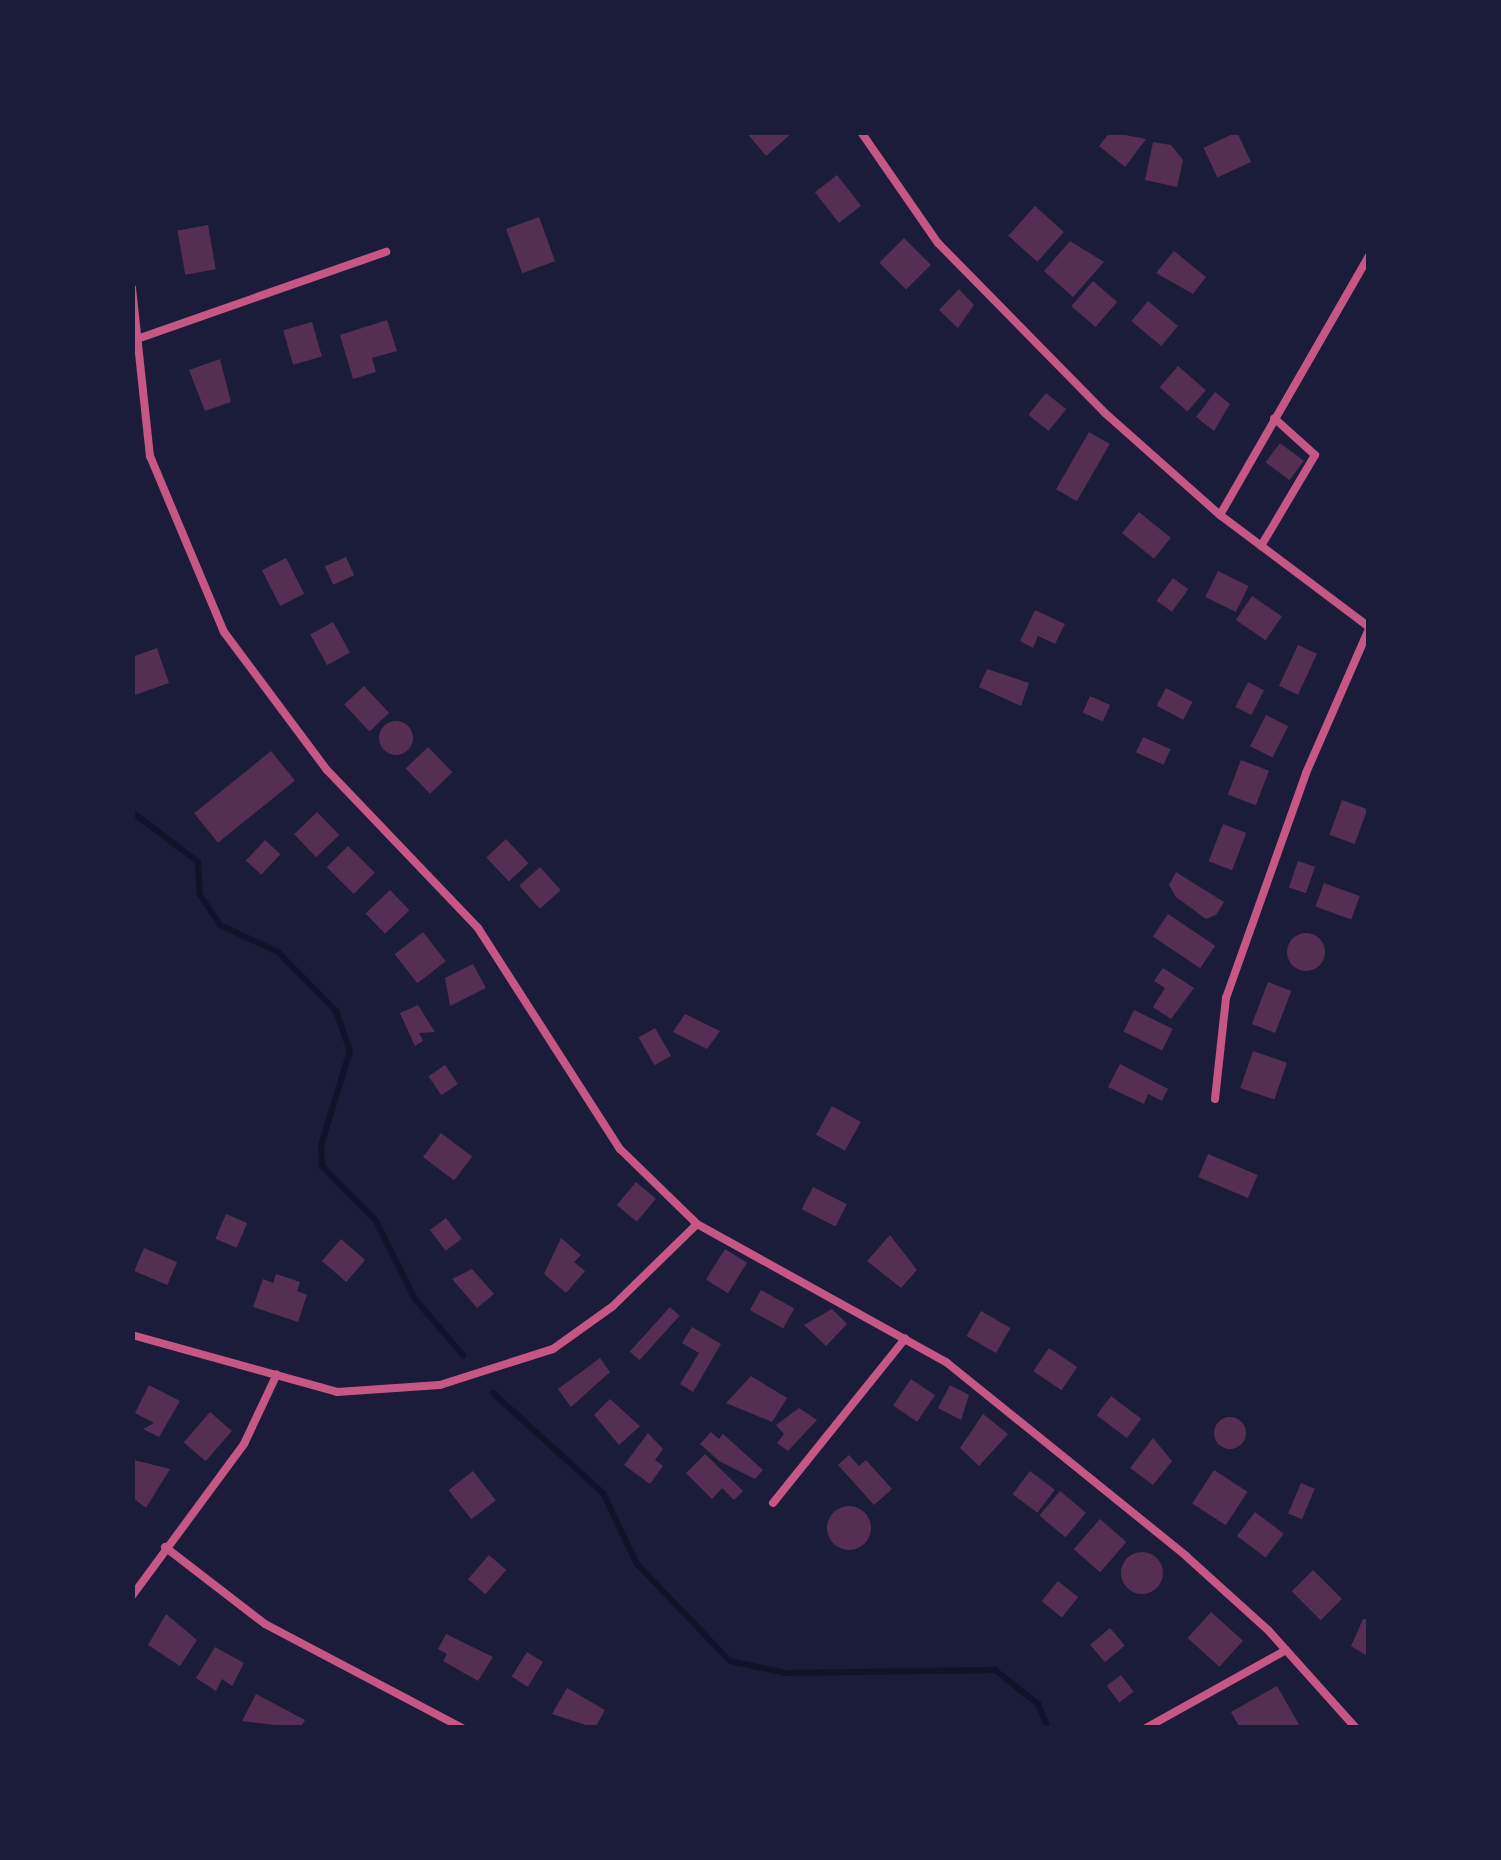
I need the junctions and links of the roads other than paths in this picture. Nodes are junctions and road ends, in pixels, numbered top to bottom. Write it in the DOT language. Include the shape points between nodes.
graph roads {
  1 [pos="861,132"];
  2 [pos="386,252"];
  3 [pos="1369,256"];
  4 [pos="132,288"];
  5 [pos="140,338"];
  6 [pos="1274,418"];
  7 [pos="1220,515"];
  8 [pos="1261,546"];
  9 [pos="1369,628"];
  10 [pos="1215,1099"];
  11 [pos="697,1224"];
  12 [pos="132,1335"];
  13 [pos="905,1339"];
  14 [pos="277,1374"];
  15 [pos="773,1503"];
  16 [pos="165,1547"];
  17 [pos="132,1596"];
  18 [pos="1286,1650"];
  19 [pos="462,1728"];
  20 [pos="1146,1728"];
  21 [pos="1356,1728"];
  1 -- 7 [label="street" via="938,243"];
  2 -- 5 [label="street"];
  3 -- 6 [label="street"];
  4 -- 5 [label="street"];
  5 -- 11 [label="street" via="150,456 224,632 327,770 478,928 620,1149"];
  6 -- 7 [label="street"];
  6 -- 8 [label="street" via="1315,455"];
  7 -- 8 [label="street"];
  8 -- 9 [label="street"];
  9 -- 10 [label="street" via="1233,976 1215,1038"];
  11 -- 13 [label="street"];
  11 -- 14 [label="street" via="614,1306 553,1348 494,1374 338,1392"];
  12 -- 14 [label="street"];
  13 -- 15 [label="street"];
  13 -- 18 [label="street" via="946,1362 1186,1556"];
  14 -- 16 [label="street" via="244,1444"];
  16 -- 17 [label="street"];
  16 -- 19 [label="street" via="265,1624"];
  18 -- 20 [label="street"];
  18 -- 21 [label="street"];
}
